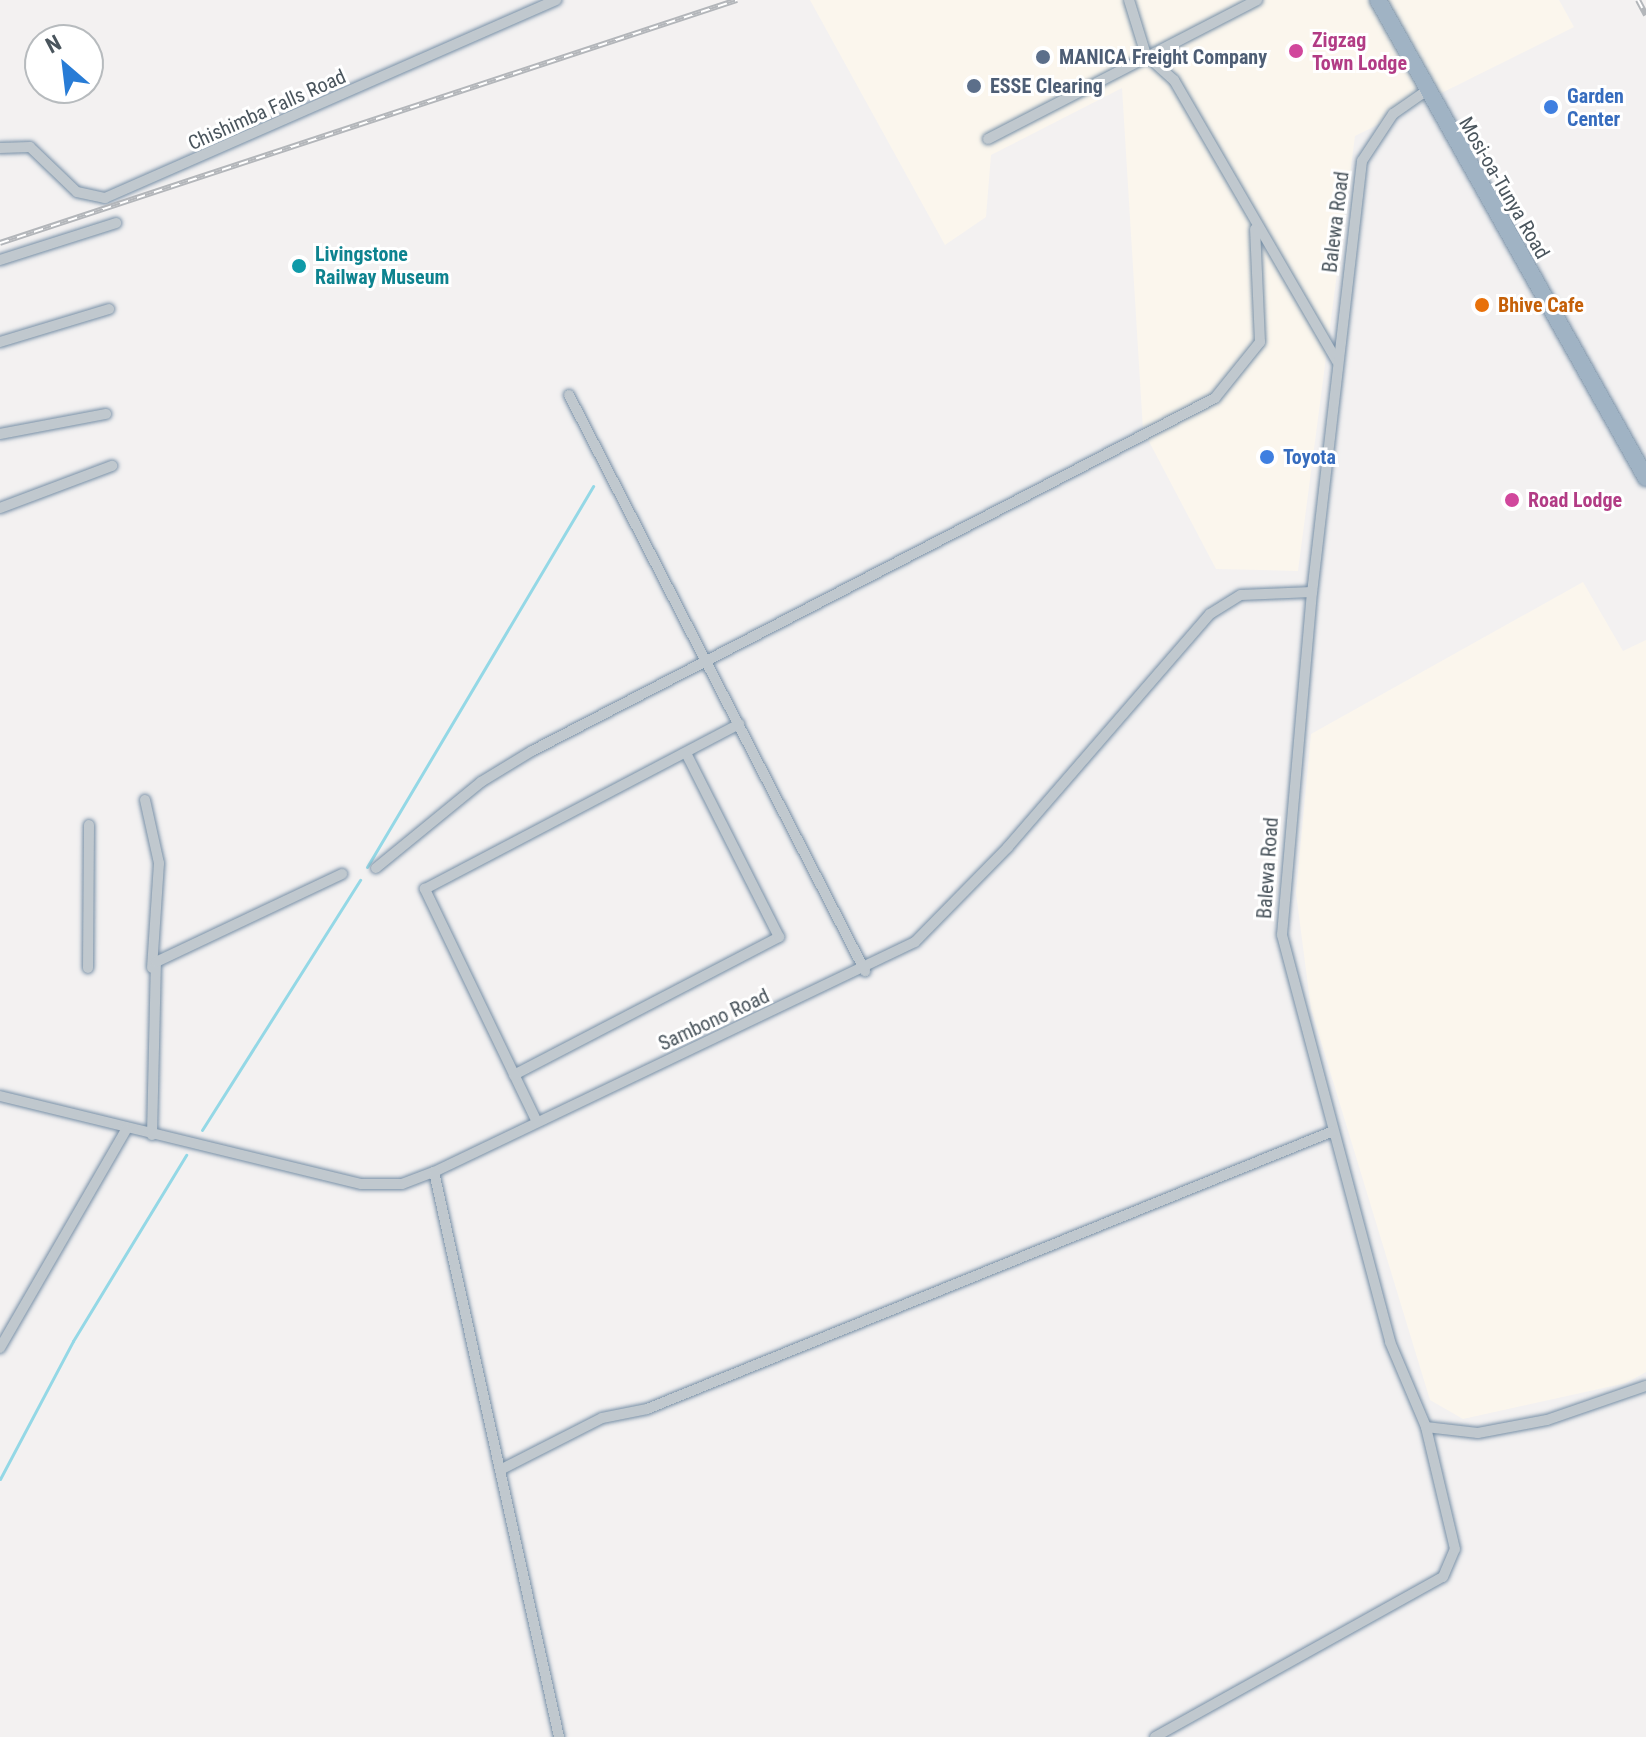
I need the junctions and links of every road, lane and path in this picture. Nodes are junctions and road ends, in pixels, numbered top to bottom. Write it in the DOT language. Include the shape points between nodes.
graph roads {
  1 [pos="557,0"];
  2 [pos="1129,0"];
  3 [pos="1257,0"];
  4 [pos="1378,0"];
  5 [pos="1146,55"];
  6 [pos="1426,91"];
  7 [pos="988,139"];
  8 [pos="0,148"];
  9 [pos="116,223"];
  10 [pos="1255,229"];
  11 [pos="0,260"];
  12 [pos="109,309"];
  13 [pos="0,342"];
  14 [pos="1337,361"];
  15 [pos="569,395"];
  16 [pos="106,414"];
  17 [pos="0,434"];
  18 [pos="112,466"];
  19 [pos="1646,478"];
  20 [pos="0,508"];
  21 [pos="1312,592"];
  22 [pos="708,664"];
  23 [pos="739,724"];
  24 [pos="686,753"];
  25 [pos="145,800"];
  26 [pos="89,825"];
  27 [pos="376,868"];
  28 [pos="342,874"];
  29 [pos="88,968"];
  30 [pos="152,970"];
  31 [pos="865,971"];
  32 [pos="514,1075"];
  33 [pos="0,1096"];
  34 [pos="537,1122"];
  35 [pos="126,1130"];
  36 [pos="1331,1132"];
  37 [pos="152,1135"];
  38 [pos="434,1172"];
  39 [pos="0,1348"];
  40 [pos="1646,1386"];
  41 [pos="1426,1427"];
  42 [pos="500,1470"];
  43 [pos="559,1737"];
  44 [pos="1155,1737"];
  1 -- 8 [label="street, Chishimba Falls Road" via="105,198 77,192 30,147"];
  2 -- 5 [label="street"];
  3 -- 5 [label="street"];
  4 -- 6 [label="highway, Mosi-oa-Tunya Road"];
  5 -- 7 [label="street"];
  5 -- 10 [label="street" via="1174,80"];
  6 -- 14 [label="street, Balewa Road" via="1393,114 1362,161"];
  6 -- 19 [label="highway, Mosi-oa-Tunya Road"];
  9 -- 11 [label="street"];
  10 -- 14 [label="street"];
  10 -- 22 [label="street" via="1260,342 1215,398"];
  12 -- 13 [label="street"];
  14 -- 21 [label="street, Balewa Road"];
  15 -- 22 [label="street"];
  16 -- 17 [label="street"];
  18 -- 20 [label="street"];
  21 -- 31 [label="street, Sambono Road" via="1241,595 1210,614 953,907 915,942"];
  21 -- 36 [label="street, Balewa Road" via="1282,935"];
  22 -- 23 [label="street"];
  22 -- 27 [label="street" via="498,770"];
  23 -- 24 [label="street"];
  23 -- 31 [label="street"];
  24 -- 32 [label="street" via="425,889"];
  24 -- 32 [label="street" via="779,937"];
  25 -- 30 [label="street" via="159,863"];
  26 -- 29 [label="street"];
  28 -- 30 [label="street" via="166,957"];
  30 -- 37 [label="street"];
  31 -- 34 [label="street, Sambono Road"];
  32 -- 34 [label="street"];
  33 -- 35 [label="street, Sambono Road"];
  34 -- 38 [label="street, Sambono Road"];
  35 -- 37 [label="street, Sambono Road"];
  35 -- 39 [label="street"];
  36 -- 41 [label="street, Balewa Road" via="1390,1342"];
  36 -- 42 [label="street" via="647,1409 602,1418"];
  37 -- 38 [label="street, Sambono Road" via="361,1184 402,1184"];
  38 -- 42 [label="street"];
  40 -- 41 [label="street" via="1573,1413 1478,1433"];
  41 -- 44 [label="street, Balewa Road" via="1455,1549 1443,1577"];
  42 -- 43 [label="street"];
}
